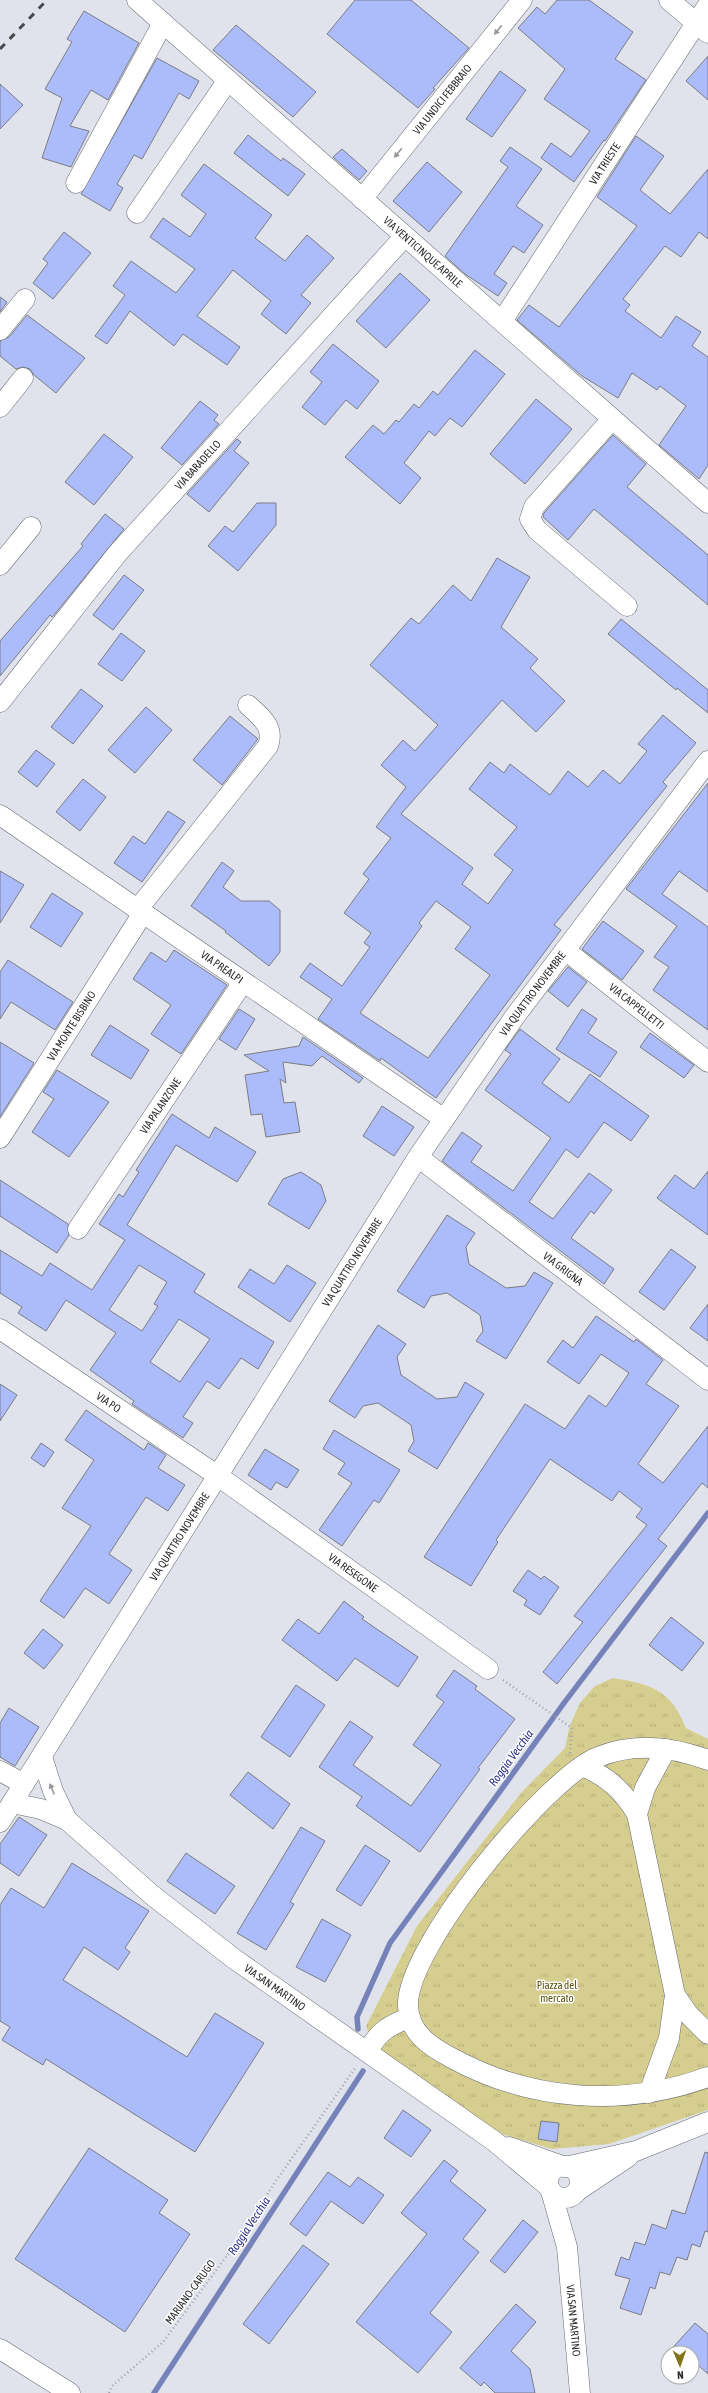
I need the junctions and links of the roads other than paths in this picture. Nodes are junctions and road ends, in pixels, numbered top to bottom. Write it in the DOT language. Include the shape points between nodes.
graph roads {
  1 [pos="137,0"];
  2 [pos="522,0"];
  3 [pos="669,0"];
  4 [pos="708,5"];
  5 [pos="163,23"];
  6 [pos="702,28"];
  7 [pos="228,80"];
  8 [pos="76,183"];
  9 [pos="362,199"];
  10 [pos="137,213"];
  11 [pos="405,236"];
  12 [pos="25,299"];
  13 [pos="502,322"];
  14 [pos="0,330"];
  15 [pos="23,378"];
  16 [pos="0,407"];
  17 [pos="612,419"];
  18 [pos="706,498"];
  19 [pos="31,527"];
  20 [pos="0,565"];
  21 [pos="627,606"];
  22 [pos="0,702"];
  23 [pos="248,705"];
  24 [pos="708,761"];
  25 [pos="0,815"];
  26 [pos="140,911"];
  27 [pos="565,950"];
  28 [pos="243,982"];
  29 [pos="708,1062"];
  30 [pos="444,1119"];
  31 [pos="0,1138"];
  32 [pos="418,1157"];
  33 [pos="78,1229"];
  34 [pos="0,1328"];
  35 [pos="708,1380"];
  36 [pos="218,1476"];
  37 [pos="488,1669"];
  38 [pos="666,1748"];
  39 [pos="42,1757"];
  40 [pos="708,1760"];
  41 [pos="582,1766"];
  42 [pos="0,1771"];
  43 [pos="24,1784"];
  44 [pos="12,1803"];
  45 [pos="637,1814"];
  46 [pos="67,1820"];
  47 [pos="0,1822"];
  48 [pos="675,1995"];
  49 [pos="409,2018"];
  50 [pos="708,2034"];
  51 [pos="368,2051"];
  52 [pos="708,2077"];
  53 [pos="649,2093"];
  54 [pos="708,2122"];
  55 [pos="494,2141"];
  56 [pos="636,2151"];
  57 [pos="564,2166"];
  58 [pos="550,2189"];
  59 [pos="576,2192"];
  60 [pos="567,2247"];
  61 [pos="0,2349"];
  62 [pos="70,2393"];
  63 [pos="580,2393"];
  1 -- 5 [label="street, VIA VENTICINQUE APRILE"];
  2 -- 9 [label="street, VIA UNDICI FEBBRAIO, one-way"];
  3 -- 6 [label="street"];
  4 -- 6 [label="street, VIA TRIESTE"];
  5 -- 7 [label="street, VIA VENTICINQUE APRILE"];
  5 -- 8 [label="street"];
  6 -- 13 [label="street, VIA TRIESTE"];
  7 -- 9 [label="street, VIA VENTICINQUE APRILE"];
  7 -- 10 [label="street"];
  9 -- 11 [label="street, VIA VENTICINQUE APRILE"];
  11 -- 13 [label="street, VIA VENTICINQUE APRILE"];
  11 -- 22 [label="street, VIA BARADELLO" via="117,554"];
  12 -- 14 [label="street"];
  13 -- 17 [label="street, VIA VENTICINQUE APRILE"];
  15 -- 16 [label="street"];
  17 -- 18 [label="street, VIA VENTICINQUE APRILE"];
  17 -- 21 [label="street" via="534,507 530,519 537,530"];
  19 -- 20 [label="street"];
  23 -- 26 [label="street, VIA MONTE BISBINO" via="267,723 270,735 268,746"];
  24 -- 27 [label="street, VIA QUATTRO NOVEMBRE"];
  25 -- 26 [label="street, VIA PREALPI"];
  26 -- 28 [label="street, VIA PREALPI"];
  26 -- 31 [label="street, VIA MONTE BISBINO"];
  27 -- 29 [label="street, VIA CAPPELLETTI"];
  27 -- 30 [label="street, VIA QUATTRO NOVEMBRE"];
  28 -- 30 [label="street, VIA PREALPI"];
  28 -- 33 [label="street, VIA PALANZONE"];
  30 -- 32 [label="street, VIA QUATTRO NOVEMBRE"];
  32 -- 35 [label="street, VIA GRIGNA"];
  32 -- 36 [label="street, VIA QUATTRO NOVEMBRE"];
  34 -- 36 [label="street, VIA PO"];
  36 -- 37 [label="street, VIA RESEGONE"];
  36 -- 39 [label="street, VIA QUATTRO NOVEMBRE"];
  38 -- 40 [label="street"];
  38 -- 41 [label="street" via="618,1751 598,1757"];
  38 -- 45 [label="street" via="646,1788"];
  39 -- 43 [label="street, VIA QUATTRO NOVEMBRE"];
  46 -- 39 [label="street, one-way" via="53,1791"];
  41 -- 45 [label="street" via="603,1776 616,1786"];
  41 -- 49 [label="street" via="544,1800 510,1836 446,1917 413,1976 408,1998"];
  42 -- 43 [label="street"];
  43 -- 44 [label="street, VIA QUATTRO NOVEMBRE"];
  44 -- 46 [label="street" via="41,1809"];
  44 -- 47 [label="street, VIA QUATTRO NOVEMBRE"];
  45 -- 48 [label="street"];
  46 -- 51 [label="street, VIA SAN MARTINO" via="152,1895 233,1958"];
  48 -- 50 [label="street" via="688,2015"];
  48 -- 53 [label="street" via="669,2038"];
  49 -- 51 [label="street" via="382,2030"];
  49 -- 53 [label="street" via="420,2037 436,2050 506,2082 573,2095"];
  51 -- 55 [label="street, VIA SAN MARTINO"];
  52 -- 53 [label="street"];
  54 -- 56 [label="street"];
  55 -- 57 [label="street, VIA SAN MARTINO"];
  55 -- 58 [label="street, VIA SAN MARTINO"];
  56 -- 57 [label="street"];
  56 -- 59 [label="street"];
  57 -- 58 [label="street" via="552,2171 548,2181"];
  57 -- 59 [label="street" via="572,2168 579,2177"];
  58 -- 59 [label="street" via="564,2198"];
  58 -- 60 [label="street, VIA SAN MARTINO"];
  59 -- 60 [label="street, VIA SAN MARTINO"];
  60 -- 63 [label="street, VIA SAN MARTINO"];
  61 -- 62 [label="street"];
}
